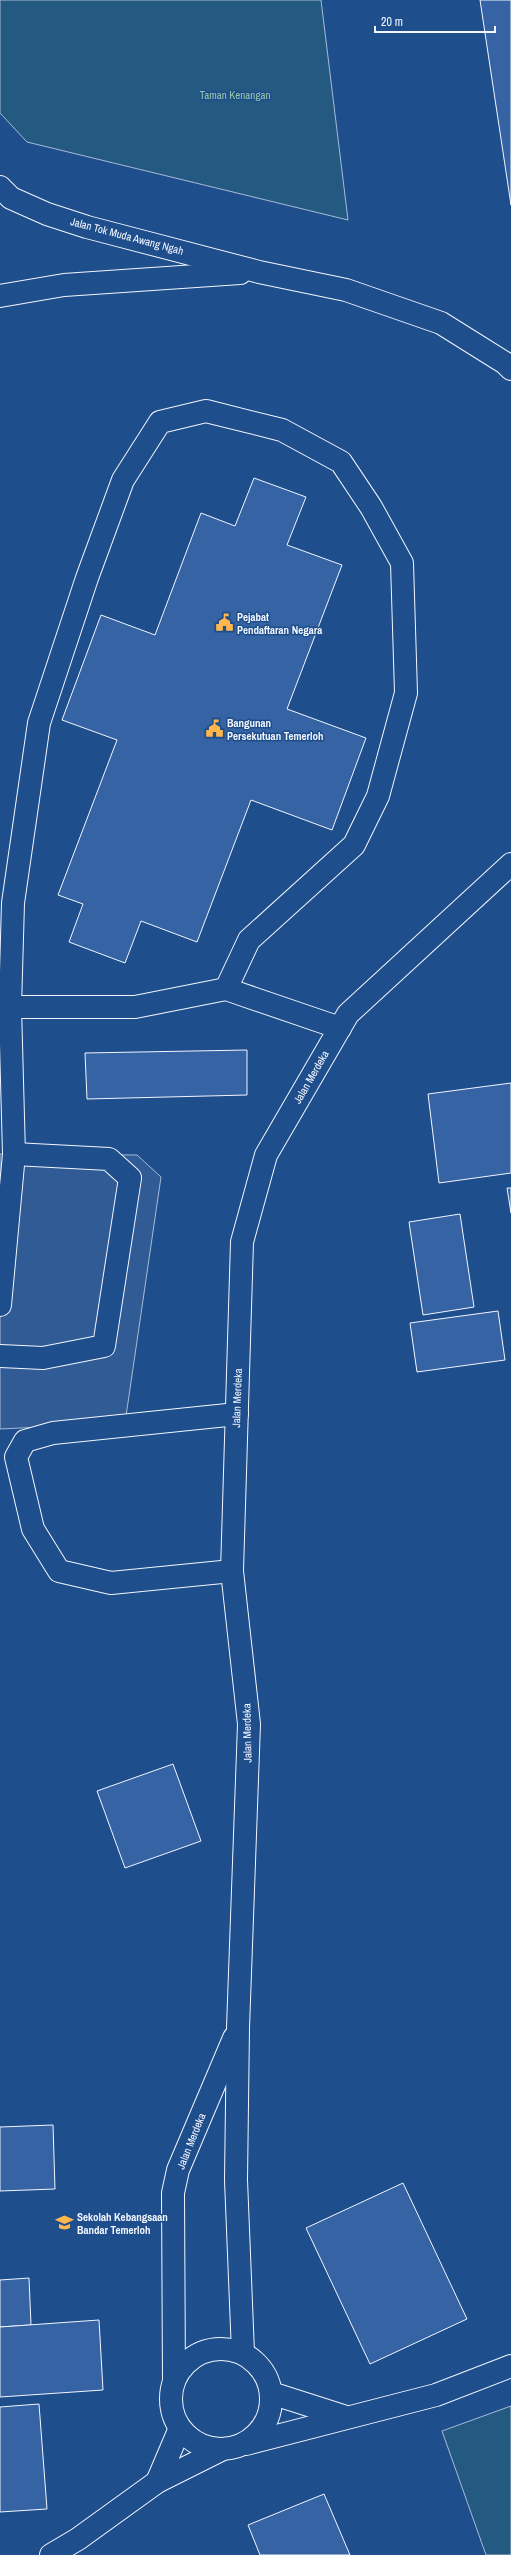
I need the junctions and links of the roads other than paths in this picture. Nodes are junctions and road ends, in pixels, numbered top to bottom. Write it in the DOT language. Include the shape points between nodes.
graph roads {
  1 [pos="0,187"];
  2 [pos="260,272"];
  3 [pos="0,296"];
  4 [pos="511,369"];
  5 [pos="511,864"];
  6 [pos="226,989"];
  7 [pos="10,1007"];
  8 [pos="340,1028"];
  9 [pos="14,1154"];
  10 [pos="0,1305"];
  11 [pos="0,1356"];
  12 [pos="237,1414"];
  13 [pos="232,1572"];
  14 [pos="238,2028"];
  15 [pos="243,2354"];
  16 [pos="511,2366"];
  17 [pos="174,2381"];
  18 [pos="272,2393"];
  19 [pos="346,2416"];
  20 [pos="180,2428"];
  21 [pos="231,2447"];
  22 [pos="157,2482"];
  23 [pos="51,2555"];
  1 -- 2 [label="street, Jalan Tok Muda Awang Ngah" via="11,198 47,214"];
  2 -- 3 [label="street, Jalan Tok Muda Awang Ngah" via="64,285"];
  2 -- 4 [label="street, Jalan Tok Muda Awang Ngah" via="346,290 441,323"];
  5 -- 8 [label="street, Jalan Merdeka" via="348,1014"];
  6 -- 7 [label="street" via="135,1007"];
  6 -- 7 [label="street" via="249,940 354,845 378,796 406,693 402,563 371,507 341,462 282,430 206,411 160,422 123,480 84,585 39,723 13,903"];
  6 -- 8 [label="street"];
  7 -- 9 [label="street"];
  8 -- 12 [label="street, Jalan Merdeka" via="266,1155 242,1242"];
  9 -- 10 [label="street"];
  9 -- 11 [label="street" via="109,1159 130,1178 104,1346 43,1358"];
  12 -- 13 [label="street, Jalan Merdeka"];
  12 -- 13 [label="street" via="53,1433 25,1441 16,1457 33,1529 59,1571 111,1583"];
  13 -- 14 [label="street, Jalan Merdeka" via="249,1724"];
  14 -- 15 [label="street, Jalan Merdeka" via="236,2180"];
  14 -- 17 [label="street, Jalan Merdeka" via="178,2170 173,2193"];
  15 -- 17 [label="street" via="224,2349 204,2352 191,2358 181,2368"];
  15 -- 18 [label="street" via="257,2363 267,2377"];
  16 -- 19 [label="street" via="436,2395"];
  17 -- 20 [label="street" via="171,2397 173,2413"];
  18 -- 19 [label="street"];
  18 -- 21 [label="street" via="271,2409 265,2424 254,2437"];
  19 -- 21 [label="street"];
  20 -- 21 [label="street" via="191,2440 206,2447"];
  20 -- 22 [label="street"];
  21 -- 22 [label="street"];
  22 -- 23 [label="street" via="78,2539"];
}
